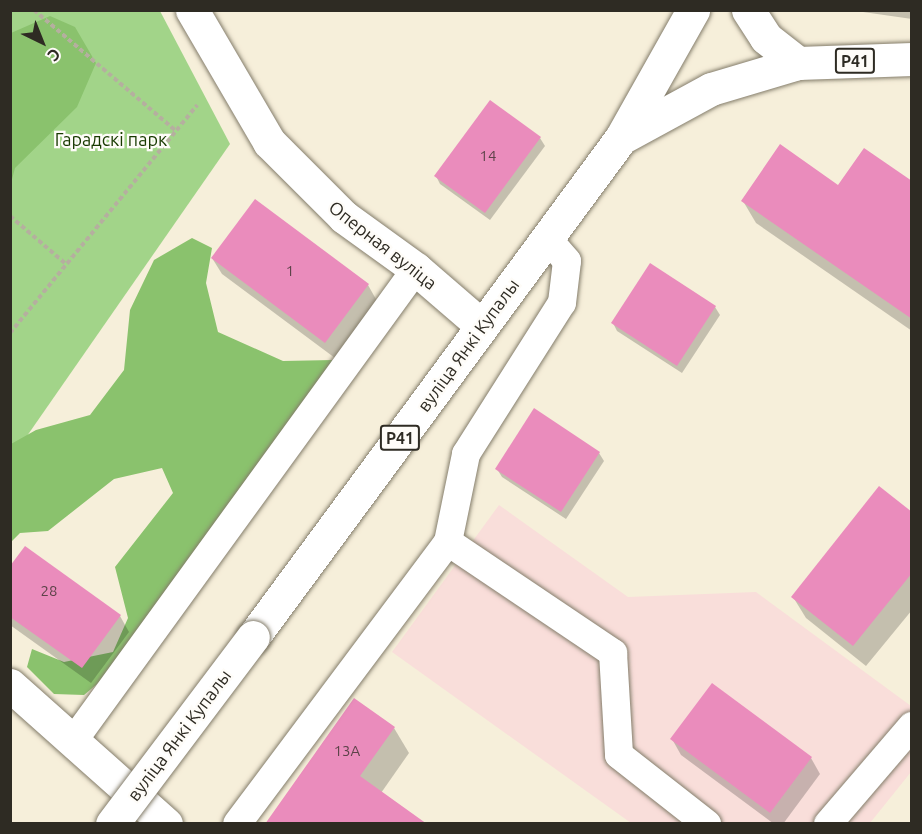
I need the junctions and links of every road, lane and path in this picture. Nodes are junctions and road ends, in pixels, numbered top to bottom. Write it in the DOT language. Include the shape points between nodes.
graph roads {
  1 [pos="34,10"];
  2 [pos="192,10"];
  3 [pos="693,10"];
  4 [pos="748,10"];
  5 [pos="912,59"];
  6 [pos="798,63"];
  7 [pos="226,69"];
  8 [pos="176,131"];
  9 [pos="621,138"];
  10 [pos="10,216"];
  11 [pos="547,238"];
  12 [pos="66,264"];
  13 [pos="416,269"];
  14 [pos="482,326"];
  15 [pos="10,333"];
  16 [pos="448,542"];
  17 [pos="10,685"];
  18 [pos="912,726"];
  19 [pos="74,740"];
  20 [pos="112,824"];
  21 [pos="166,824"];
  22 [pos="237,824"];
  23 [pos="707,824"];
  24 [pos="828,824"];
  1 -- 8 [label="path"];
  2 -- 7 [label="main road, Оперная вуліца"];
  3 -- 9 [label="main road, Р41"];
  4 -- 6 [label="main road" via="766,38"];
  5 -- 6 [label="main road, Р41"];
  6 -- 9 [label="main road, вуліца Янкі Купалы / Р41" via="711,89"];
  7 -- 8 [label="path"];
  7 -- 13 [label="main road, Оперная вуліца" via="268,142 344,217"];
  8 -- 12 [label="path"];
  9 -- 11 [label="main road, вуліца Янкі Купалы / Р41"];
  10 -- 12 [label="path"];
  11 -- 14 [label="main road, вуліца Янкі Купалы / Р41"];
  11 -- 16 [label="lane" via="567,261 562,303 466,454"];
  12 -- 15 [label="path"];
  13 -- 14 [label="main road, Оперная вуліца"];
  13 -- 19 [label="lane"];
  14 -- 20 [label="main road, вуліца Янкі Купалы / Р41, bridge"];
  16 -- 22 [label="lane"];
  16 -- 23 [label="lane" via="613,653 619,755"];
  17 -- 19 [label="main road"];
  18 -- 24 [label="lane"];
  19 -- 21 [label="main road"];
}
